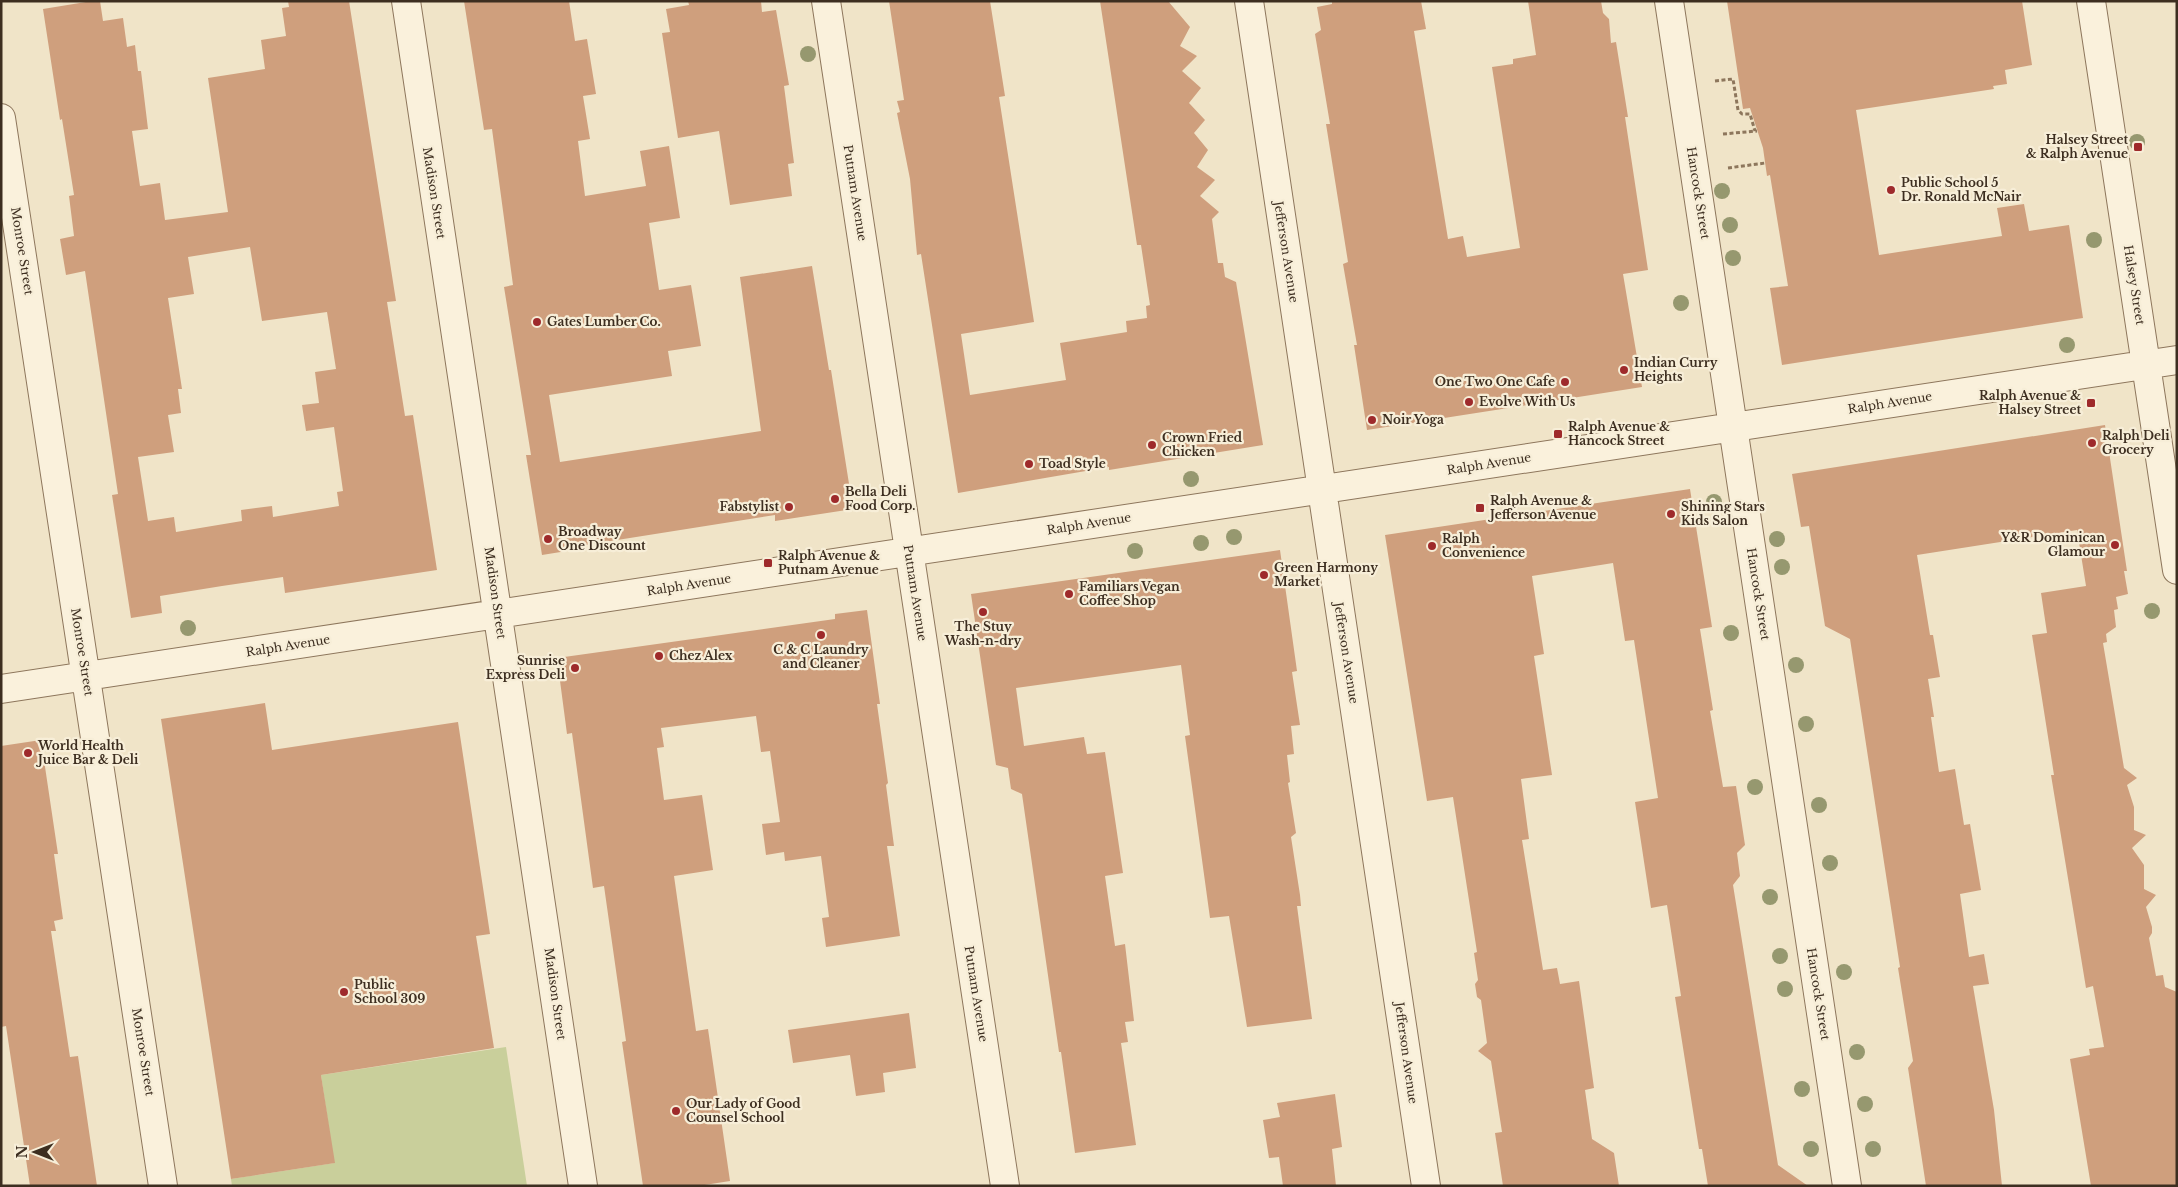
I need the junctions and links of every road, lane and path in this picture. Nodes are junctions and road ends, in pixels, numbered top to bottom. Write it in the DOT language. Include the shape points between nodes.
graph roads {
  1 [pos="406,1"];
  2 [pos="826,1"];
  3 [pos="1248,1"];
  4 [pos="1669,1"];
  5 [pos="2091,1"];
  6 [pos="1715,81"];
  7 [pos="1,118"];
  8 [pos="1723,134"];
  9 [pos="1765,163"];
  10 [pos="1728,168"];
  11 [pos="2177,360"];
  12 [pos="2146,364"];
  13 [pos="1733,427"];
  14 [pos="1322,489"];
  15 [pos="909,552"];
  16 [pos="2177,570"];
  17 [pos="498,614"];
  18 [pos="86,676"];
  19 [pos="1,689"];
  20 [pos="163,1186"];
  21 [pos="583,1186"];
  22 [pos="1005,1186"];
  23 [pos="1426,1186"];
  24 [pos="1847,1186"];
  1 -- 17 [label="street, Madison Street"];
  2 -- 15 [label="street, Putnam Avenue"];
  3 -- 14 [label="street, Jefferson Avenue"];
  4 -- 13 [label="street, Hancock Street"];
  5 -- 12 [label="street, Halsey Street"];
  6 -- 8 [label="path" via="1733,79 1738,110 1742,114 1750,114 1756,131"];
  7 -- 18 [label="street, Monroe Street"];
  9 -- 10 [label="path"];
  11 -- 12 [label="street, Ralph Avenue"];
  12 -- 13 [label="street, Ralph Avenue"];
  12 -- 16 [label="street, Halsey Street"];
  13 -- 14 [label="street, Ralph Avenue"];
  13 -- 24 [label="street, Hancock Street"];
  14 -- 15 [label="street, Ralph Avenue"];
  14 -- 23 [label="street, Jefferson Avenue"];
  15 -- 17 [label="street, Ralph Avenue"];
  15 -- 22 [label="street, Putnam Avenue"];
  17 -- 18 [label="street, Ralph Avenue"];
  17 -- 21 [label="street, Madison Street"];
  18 -- 19 [label="street, Ralph Avenue"];
  18 -- 20 [label="street, Monroe Street"];
}
